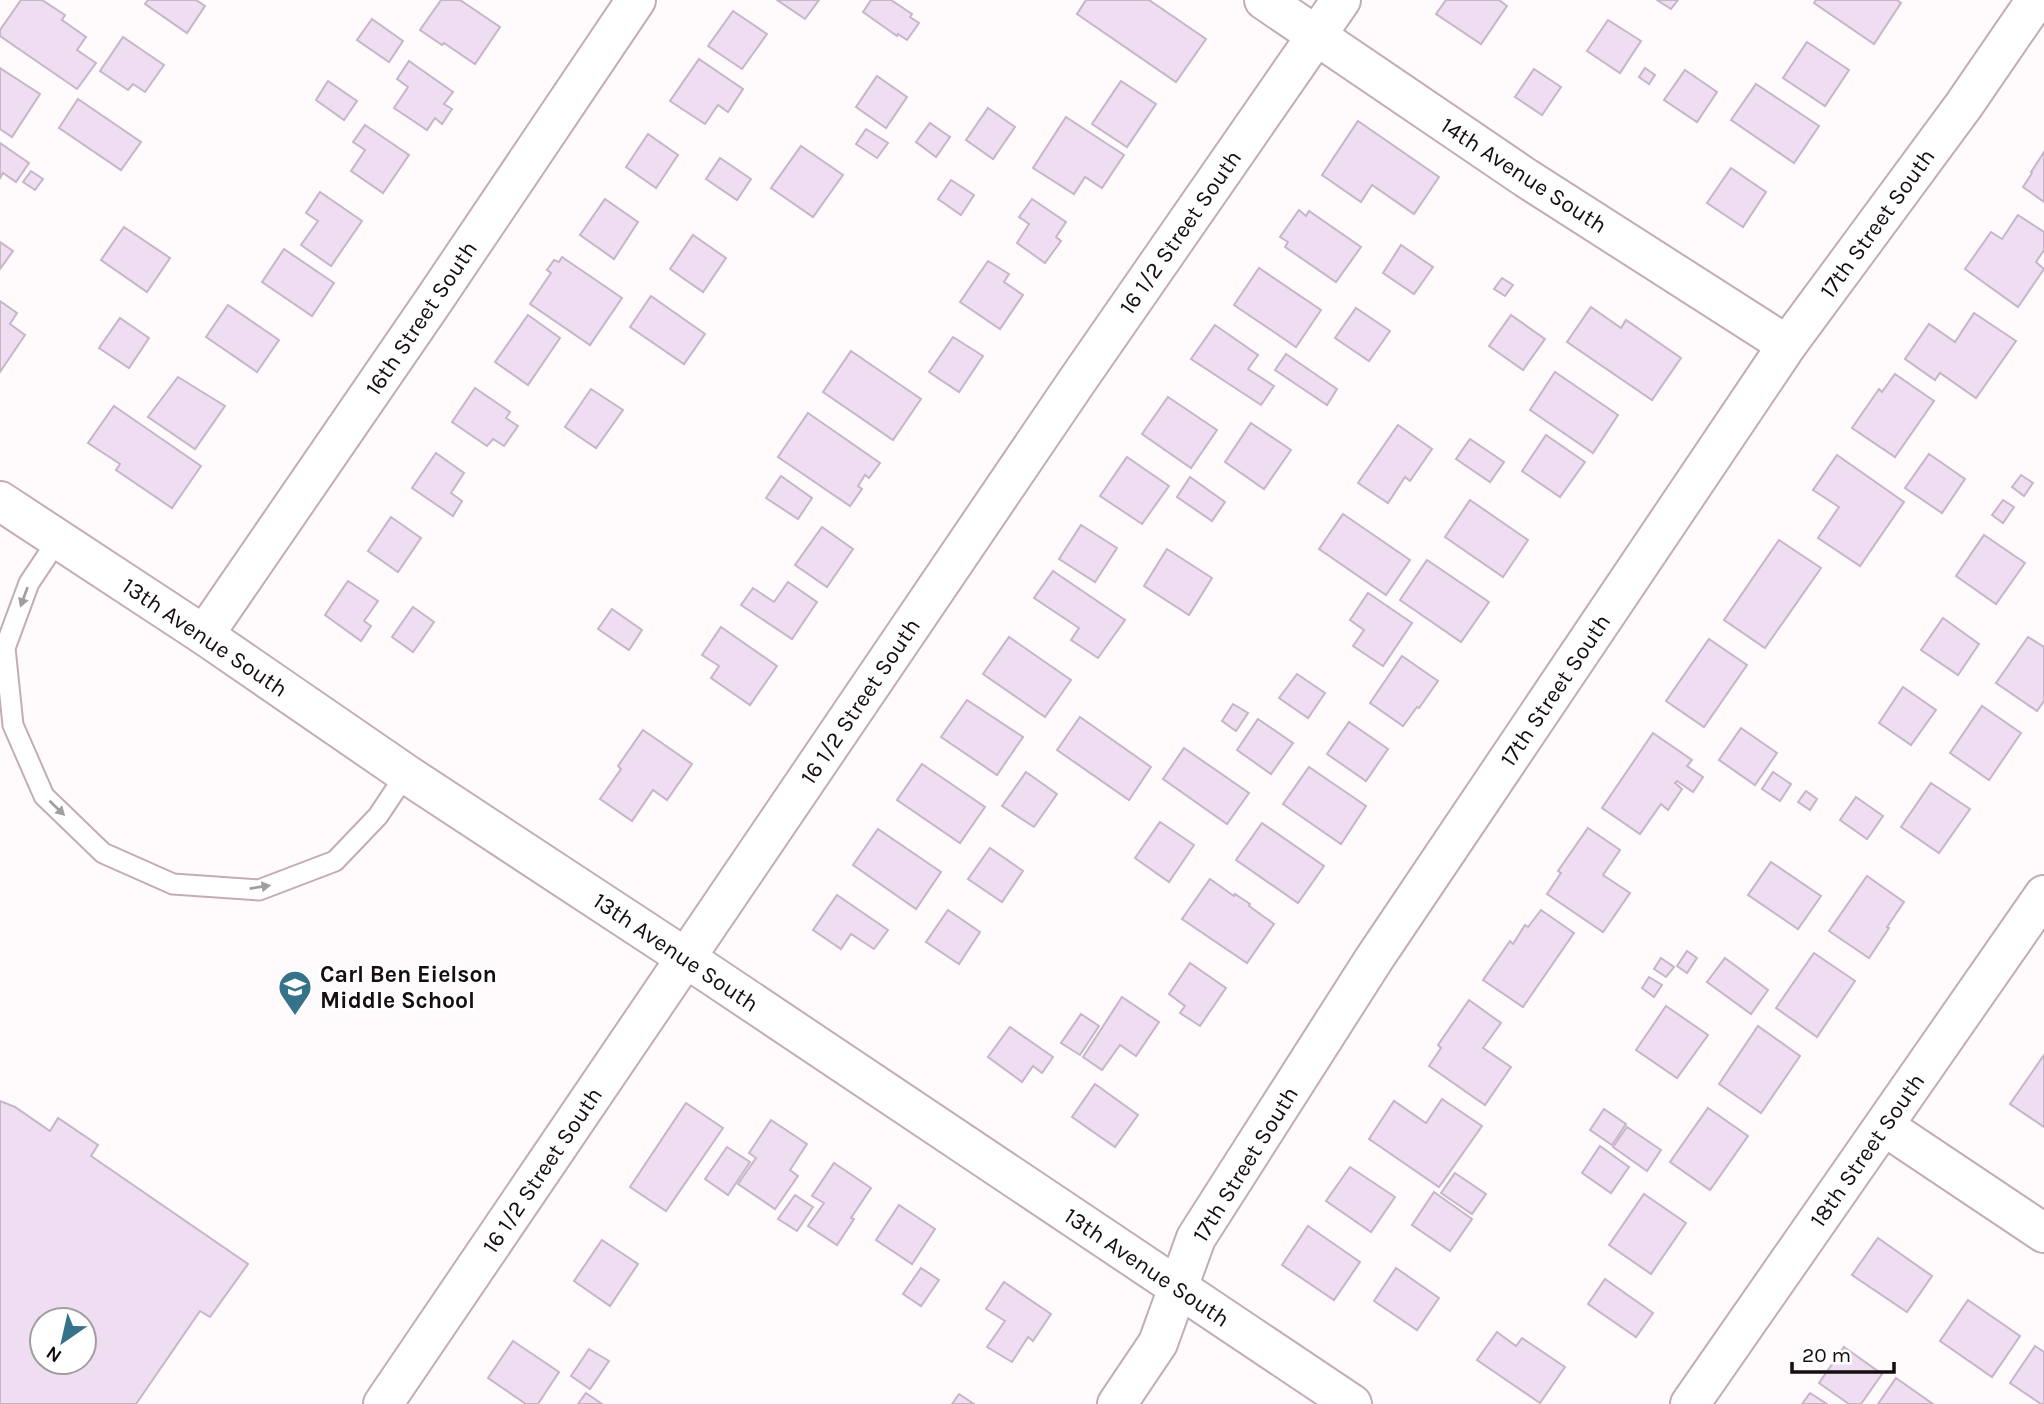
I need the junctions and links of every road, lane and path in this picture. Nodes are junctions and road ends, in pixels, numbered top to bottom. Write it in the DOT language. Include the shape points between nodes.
graph roads {
  1 [pos="636,0"];
  2 [pos="1264,0"];
  3 [pos="1341,0"];
  4 [pos="2036,0"];
  5 [pos="1317,35"];
  6 [pos="1787,345"];
  7 [pos="0,501"];
  8 [pos="59,538"];
  9 [pos="204,635"];
  10 [pos="406,774"];
  11 [pos="2044,895"];
  12 [pos="686,958"];
  13 [pos="1884,1126"];
  14 [pos="2044,1233"];
  15 [pos="1178,1288"];
  16 [pos="383,1404"];
  17 [pos="1117,1404"];
  18 [pos="1352,1404"];
  19 [pos="1690,1404"];
  1 -- 9 [label="street, 16th Street South"];
  2 -- 5 [label="street, 14th Avenue South"];
  3 -- 5 [label="street, 16 1/2 Street South"];
  4 -- 6 [label="street, 17th Street South"];
  5 -- 6 [label="street, 14th Avenue South" via="1525,177"];
  5 -- 12 [label="street, 16 1/2 Street South"];
  6 -- 15 [label="street, 17th Street South" via="1374,959 1196,1238"];
  7 -- 8 [label="street, 13th Avenue South"];
  8 -- 9 [label="street, 13th Avenue South"];
  8 -- 10 [label="lane, one-way" via="29,583 5,648 13,725 44,796 103,853 173,884 259,890 335,861 378,816"];
  9 -- 10 [label="street, 13th Avenue South"];
  10 -- 12 [label="street, 13th Avenue South"];
  11 -- 13 [label="street, 18th Street South"];
  12 -- 15 [label="street, 13th Avenue South"];
  12 -- 16 [label="street, 16 1/2 Street South"];
  13 -- 14 [label="street"];
  13 -- 19 [label="street, 18th Street South"];
  15 -- 17 [label="street, 17th Street South" via="1158,1343"];
  15 -- 18 [label="street, 13th Avenue South"];
}
